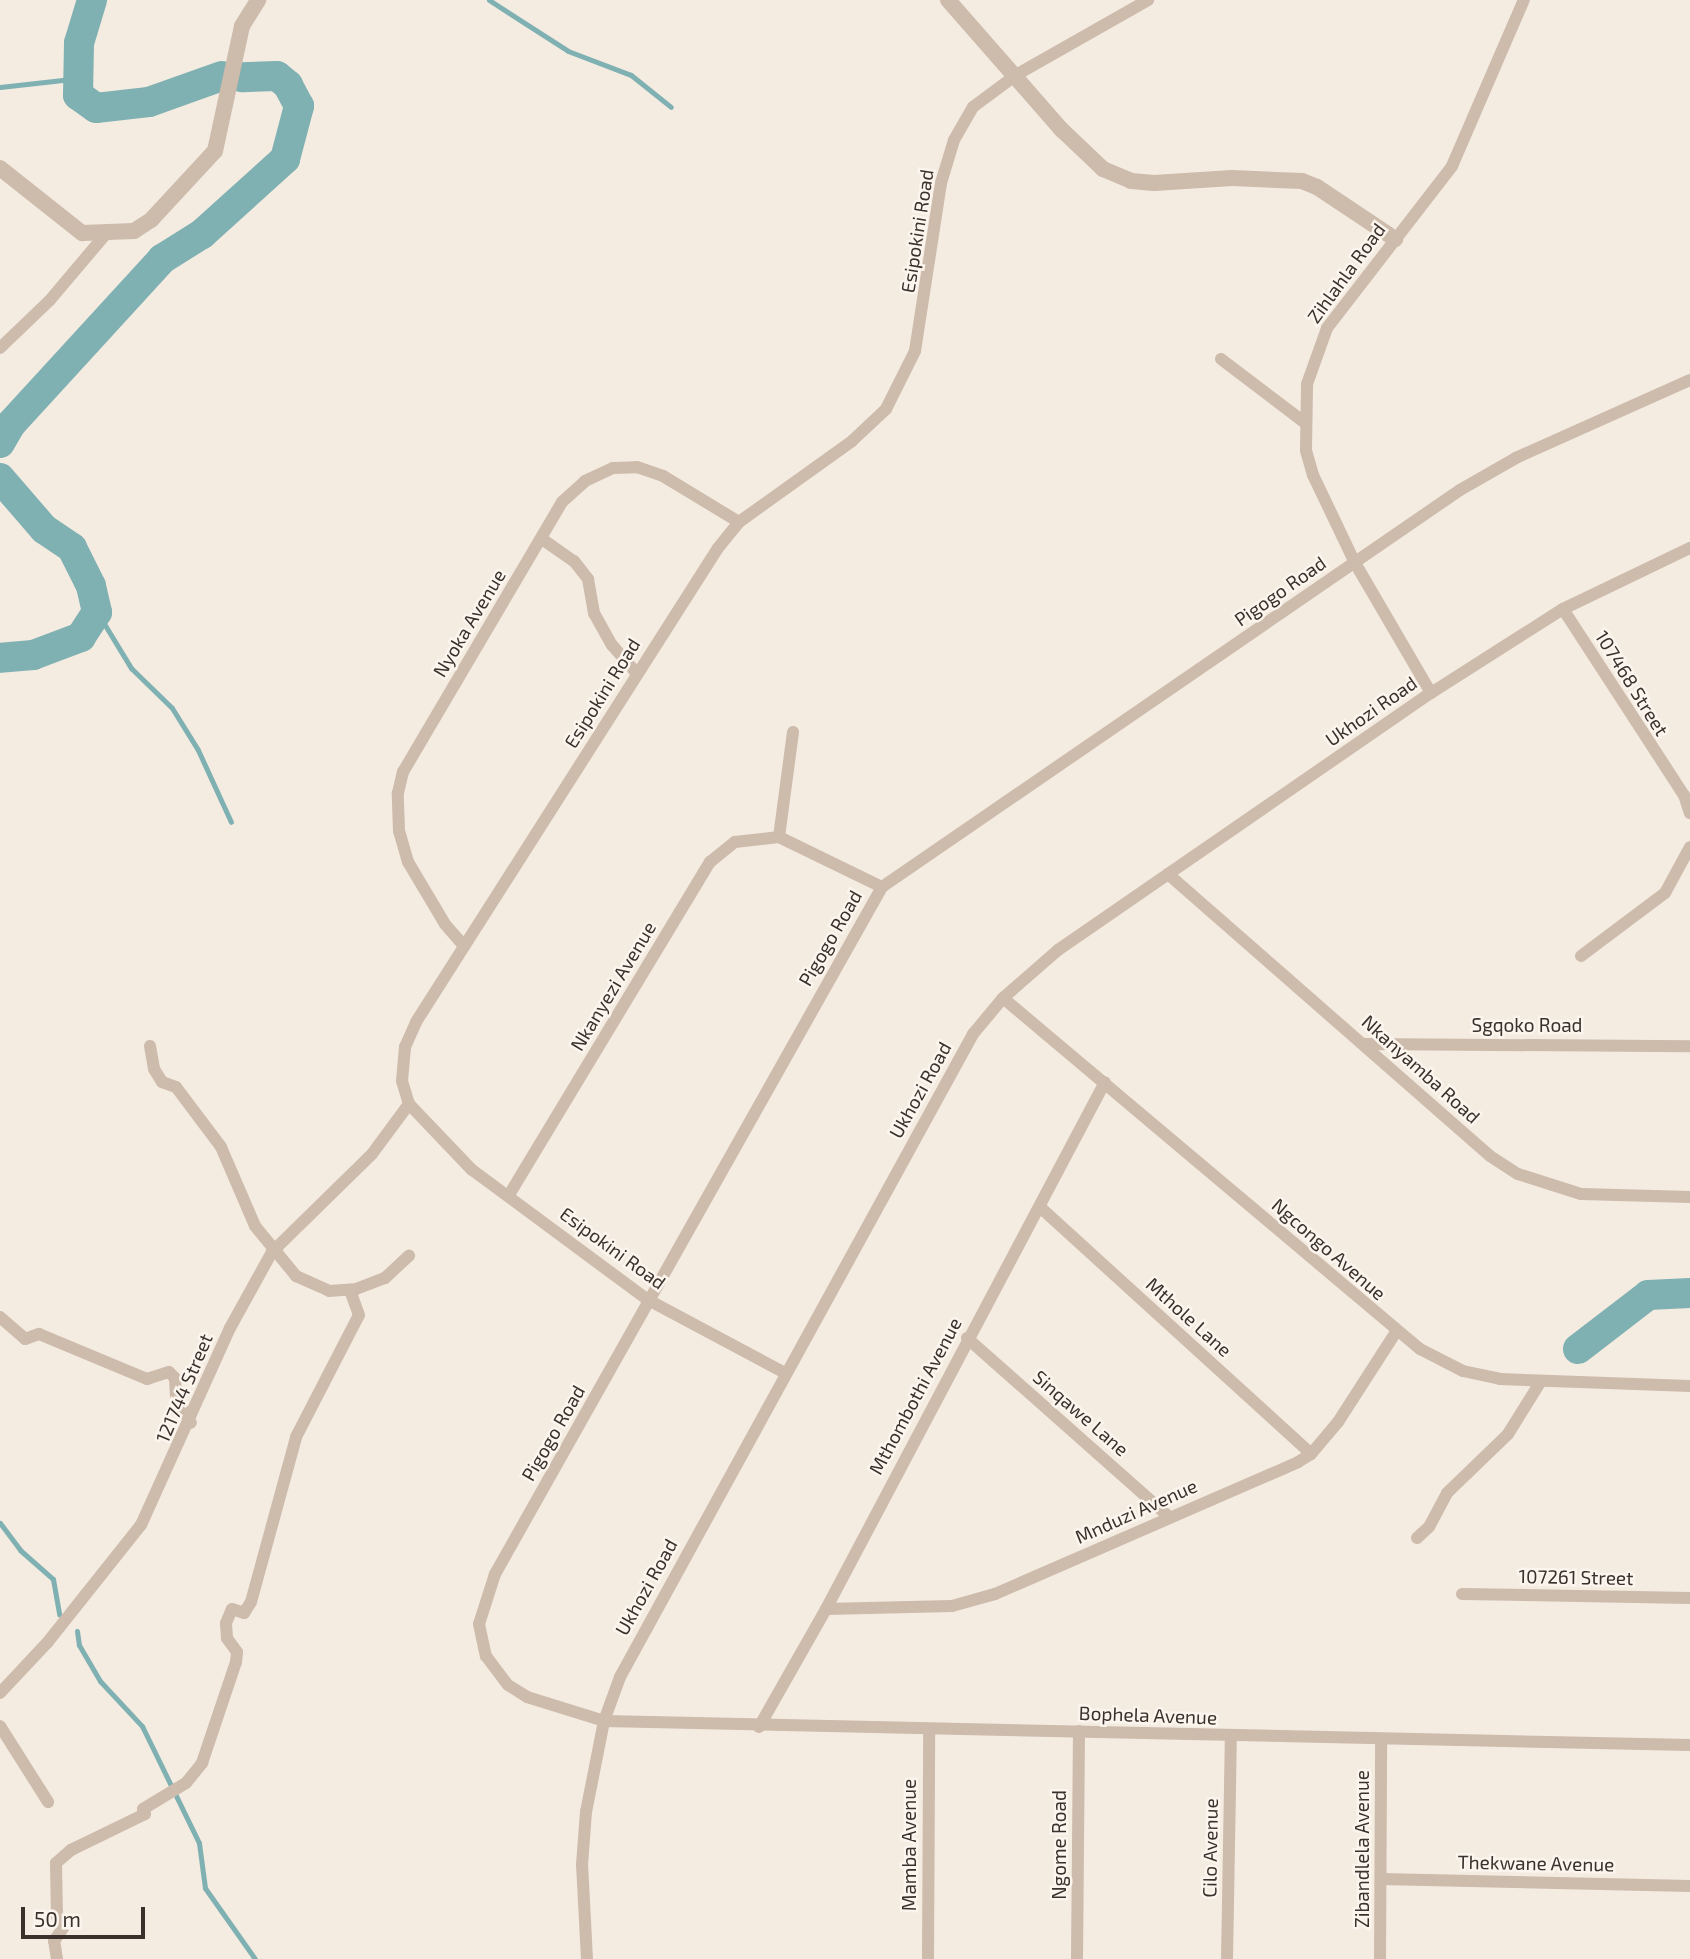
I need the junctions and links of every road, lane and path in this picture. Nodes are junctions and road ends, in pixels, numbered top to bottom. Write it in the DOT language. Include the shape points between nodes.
graph roads {
  1 [pos="258,0"];
  2 [pos="948,0"];
  3 [pos="1148,0"];
  4 [pos="1524,0"];
  5 [pos="1016,75"];
  6 [pos="0,168"];
  7 [pos="105,235"];
  8 [pos="1395,239"];
  9 [pos="0,348"];
  10 [pos="1221,359"];
  11 [pos="1690,380"];
  12 [pos="1304,422"];
  13 [pos="739,522"];
  14 [pos="542,539"];
  15 [pos="1690,548"];
  16 [pos="1355,563"];
  17 [pos="1563,609"];
  18 [pos="637,674"];
  19 [pos="1431,693"];
  20 [pos="793,732"];
  21 [pos="1690,813"];
  22 [pos="779,837"];
  23 [pos="1690,847"];
  24 [pos="1168,874"];
  25 [pos="882,887"];
  26 [pos="464,946"];
  27 [pos="1581,956"];
  28 [pos="1003,998"];
  29 [pos="1364,1044"];
  30 [pos="1690,1045"];
  31 [pos="150,1046"];
  32 [pos="1105,1082"];
  33 [pos="409,1104"];
  34 [pos="509,1195"];
  35 [pos="1690,1197"];
  36 [pos="1041,1208"];
  37 [pos="272,1252"];
  38 [pos="409,1256"];
  39 [pos="350,1290"];
  40 [pos="648,1300"];
  41 [pos="0,1317"];
  42 [pos="1396,1332"];
  43 [pos="967,1338"];
  44 [pos="785,1373"];
  45 [pos="1541,1381"];
  46 [pos="1690,1386"];
  47 [pos="191,1423"];
  48 [pos="1311,1454"];
  49 [pos="1169,1517"];
  50 [pos="1417,1538"];
  51 [pos="1462,1594"];
  52 [pos="1690,1598"];
  53 [pos="826,1609"];
  54 [pos="0,1693"];
  55 [pos="604,1721"];
  56 [pos="0,1726"];
  57 [pos="759,1727"];
  58 [pos="929,1730"];
  59 [pos="1079,1731"];
  60 [pos="1231,1737"];
  61 [pos="1381,1739"];
  62 [pos="1690,1745"];
  63 [pos="48,1802"];
  64 [pos="1381,1879"];
  65 [pos="1690,1886"];
  66 [pos="57,1959"];
  67 [pos="587,1959"];
  68 [pos="928,1959"];
  69 [pos="1077,1959"];
  70 [pos="1227,1959"];
  71 [pos="1380,1959"];
  1 -- 7 [label="street" via="242,26 215,151 151,220 134,231"];
  2 -- 5 [label="street"];
  3 -- 5 [label="street, Esipokini Road"];
  4 -- 8 [label="street, Zihlahla Road" via="1452,166"];
  5 -- 8 [label="street" via="1085,154 1116,176 1154,183 1233,177 1302,181"];
  5 -- 13 [label="street, Esipokini Road" via="973,107 954,140 941,183 915,352 886,409 852,441"];
  6 -- 7 [label="street" via="82,233"];
  7 -- 9 [label="street" via="50,300"];
  8 -- 12 [label="street, Zihlahla Road" via="1326,328 1307,384"];
  10 -- 12 [label="street"];
  11 -- 16 [label="street, Pigogo Road" via="1516,458 1460,490"];
  12 -- 16 [label="street, Zihlahla Road" via="1313,475"];
  13 -- 14 [label="street, Nyoka Avenue" via="663,476 624,466 584,481 562,502"];
  13 -- 18 [label="street, Esipokini Road"];
  14 -- 18 [label="street" via="574,561 588,579 594,613 612,645"];
  14 -- 26 [label="street, Nyoka Avenue" via="403,772 398,793 399,831 408,862 445,924"];
  15 -- 17 [label="street, Ukhozi Road"];
  16 -- 19 [label="street, Zihlahla Road"];
  16 -- 25 [label="street, Pigogo Road"];
  17 -- 19 [label="street, Ukhozi Road"];
  17 -- 21 [label="street, 107468 Street" via="1684,795"];
  18 -- 26 [label="street, Esipokini Road"];
  19 -- 24 [label="street, Ukhozi Road"];
  20 -- 22 [label="street"];
  22 -- 25 [label="street"];
  22 -- 34 [label="street, Nkanyezi Avenue" via="735,842 710,862"];
  23 -- 27 [label="street" via="1665,893"];
  24 -- 28 [label="street, Ukhozi Road" via="1058,950"];
  24 -- 29 [label="street, Nkanyamba Road"];
  25 -- 40 [label="street, Pigogo Road"];
  26 -- 33 [label="street, Esipokini Road" via="405,1046 402,1081"];
  28 -- 32 [label="street, Ngcongo Avenue"];
  28 -- 44 [label="street, Ukhozi Road" via="973,1034"];
  29 -- 30 [label="street, Sgqoko Road"];
  29 -- 35 [label="street, Nkanyamba Road" via="1490,1156 1518,1174 1544,1186 1581,1194"];
  31 -- 37 [label="street" via="162,1082 176,1087 221,1147 255,1226"];
  32 -- 36 [label="street, Mthombothi Avenue"];
  32 -- 42 [label="street, Ngcongo Avenue"];
  33 -- 34 [label="street, Esipokini Road" via="448,1149"];
  33 -- 37 [label="street, 121744 Street" via="372,1154"];
  34 -- 40 [label="street, Esipokini Road"];
  36 -- 43 [label="street, Mthombothi Avenue"];
  36 -- 48 [label="street, Mthole Lane"];
  37 -- 39 [label="street" via="296,1276 329,1291"];
  37 -- 47 [label="street, 121744 Street" via="230,1328"];
  38 -- 39 [label="street" via="385,1278"];
  39 -- 66 [label="street" via="359,1315 296,1437 251,1602 244,1613 232,1609 226,1623 236,1662 202,1763 187,1783 143,1809 145,1814 71,1850 56,1863 57,1916 63,1928 54,1941"];
  40 -- 44 [label="street, Esipokini Road"];
  40 -- 55 [label="street, Pigogo Road" via="495,1574 480,1624 486,1656 508,1685 527,1697"];
  41 -- 47 [label="street" via="25,1339 39,1334 146,1379 169,1372 175,1378 176,1399"];
  42 -- 45 [label="street, Ngcongo Avenue" via="1463,1371 1500,1380"];
  42 -- 48 [label="street"];
  43 -- 49 [label="street, Sinqawe Lane"];
  43 -- 53 [label="street, Mthombothi Avenue"];
  44 -- 55 [label="street, Ukhozi Road" via="635,1645"];
  45 -- 46 [label="street, Ngcongo Avenue"];
  45 -- 50 [label="street" via="1508,1434 1447,1493 1429,1527"];
  47 -- 54 [label="street, 121744 Street" via="141,1525 47,1643"];
  48 -- 49 [label="street, Mnduzi Avenue"];
  49 -- 53 [label="street, Mnduzi Avenue" via="995,1594 952,1606"];
  51 -- 52 [label="street, 107261 Street"];
  53 -- 57 [label="street, Mthombothi Avenue"];
  55 -- 57 [label="street, Bophela Avenue"];
  55 -- 67 [label="street, Ukhozi Road" via="586,1812 582,1865"];
  56 -- 63 [label="street"];
  57 -- 58 [label="street, Bophela Avenue"];
  58 -- 59 [label="street, Bophela Avenue"];
  58 -- 68 [label="street, Mamba Avenue"];
  59 -- 60 [label="street, Bophela Avenue"];
  59 -- 69 [label="street, Ngome Road"];
  60 -- 61 [label="street, Bophela Avenue"];
  60 -- 70 [label="street, Cilo Avenue"];
  61 -- 62 [label="street, Bophela Avenue"];
  61 -- 64 [label="street, Zibandlela Avenue"];
  64 -- 65 [label="street, Thekwane Avenue"];
  64 -- 71 [label="street, Zibandlela Avenue"];
}
